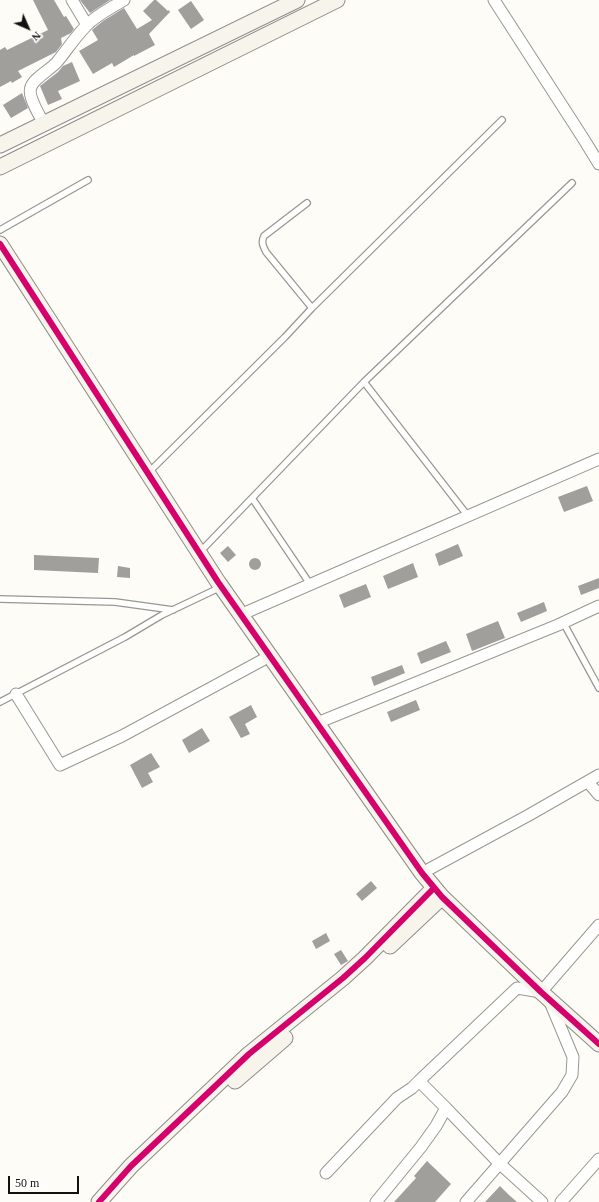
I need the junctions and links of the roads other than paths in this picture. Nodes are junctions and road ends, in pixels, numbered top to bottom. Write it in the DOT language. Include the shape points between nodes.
graph roads {
  1 [pos="72,0"];
  2 [pos="124,0"];
  3 [pos="297,0"];
  4 [pos="337,0"];
  5 [pos="494,0"];
  6 [pos="87,25"];
  7 [pos="502,120"];
  8 [pos="44,124"];
  9 [pos="0,145"];
  10 [pos="599,164"];
  11 [pos="0,167"];
  12 [pos="88,180"];
  13 [pos="572,183"];
  14 [pos="307,203"];
  15 [pos="0,230"];
  16 [pos="0,244"];
  17 [pos="312,308"];
  18 [pos="364,382"];
  19 [pos="599,459"];
  20 [pos="148,474"];
  21 [pos="252,498"];
  22 [pos="468,516"];
  23 [pos="199,553"];
  24 [pos="310,584"];
  25 [pos="221,587"];
  26 [pos="0,599"];
  27 [pos="599,606"];
  28 [pos="173,610"];
  29 [pos="240,615"];
  30 [pos="563,622"];
  31 [pos="270,656"];
  32 [pos="599,688"];
  33 [pos="16,694"];
  34 [pos="0,702"];
  35 [pos="317,724"];
  36 [pos="599,775"];
  37 [pos="588,782"];
  38 [pos="599,795"];
  39 [pos="422,873"];
  40 [pos="438,892"];
  41 [pos="599,925"];
  42 [pos="545,996"];
  43 [pos="599,1044"];
  44 [pos="419,1080"];
  45 [pos="446,1108"];
  46 [pos="599,1159"];
  47 [pos="499,1163"];
  48 [pos="326,1173"];
  49 [pos="99,1202"];
  50 [pos="112,1202"];
  51 [pos="376,1202"];
  52 [pos="466,1202"];
  53 [pos="542,1202"];
  54 [pos="561,1202"];
  1 -- 6 [label="street"];
  2 -- 6 [label="street"];
  3 -- 8 [label="street"];
  4 -- 11 [label="street"];
  5 -- 10 [label="street"];
  6 -- 8 [label="street" via="57,62 30,88 30,95"];
  7 -- 17 [label="lane"];
  8 -- 9 [label="street"];
  12 -- 15 [label="lane"];
  13 -- 18 [label="lane"];
  14 -- 17 [label="lane" via="264,236 262,245"];
  16 -- 20 [label="street"];
  17 -- 20 [label="lane"];
  18 -- 21 [label="lane"];
  18 -- 22 [label="lane"];
  19 -- 22 [label="street"];
  20 -- 23 [label="street"];
  21 -- 23 [label="lane"];
  21 -- 24 [label="lane"];
  22 -- 24 [label="street"];
  23 -- 25 [label="street"];
  24 -- 29 [label="street"];
  25 -- 28 [label="lane"];
  25 -- 29 [label="street"];
  26 -- 28 [label="lane" via="115,602"];
  27 -- 30 [label="street"];
  28 -- 33 [label="lane"];
  29 -- 31 [label="street"];
  30 -- 32 [label="lane"];
  30 -- 35 [label="street"];
  31 -- 33 [label="street" via="122,736 60,765"];
  31 -- 35 [label="street"];
  33 -- 34 [label="lane"];
  35 -- 39 [label="street"];
  36 -- 37 [label="street"];
  37 -- 38 [label="street"];
  37 -- 39 [label="street"];
  39 -- 40 [label="street"];
  40 -- 42 [label="street"];
  40 -- 49 [label="street" via="343,978 249,1054 132,1166"];
  40 -- 50 [label="street" via="364,972 251,1067"];
  41 -- 42 [label="street"];
  42 -- 43 [label="street"];
  42 -- 44 [label="street" via="517,988"];
  42 -- 47 [label="street" via="573,1057 572,1075 562,1092"];
  44 -- 45 [label="street"];
  44 -- 48 [label="street" via="397,1098"];
  45 -- 47 [label="street"];
  45 -- 51 [label="street" via="421,1147"];
  46 -- 54 [label="street"];
  47 -- 52 [label="street"];
  47 -- 53 [label="street"];
}
